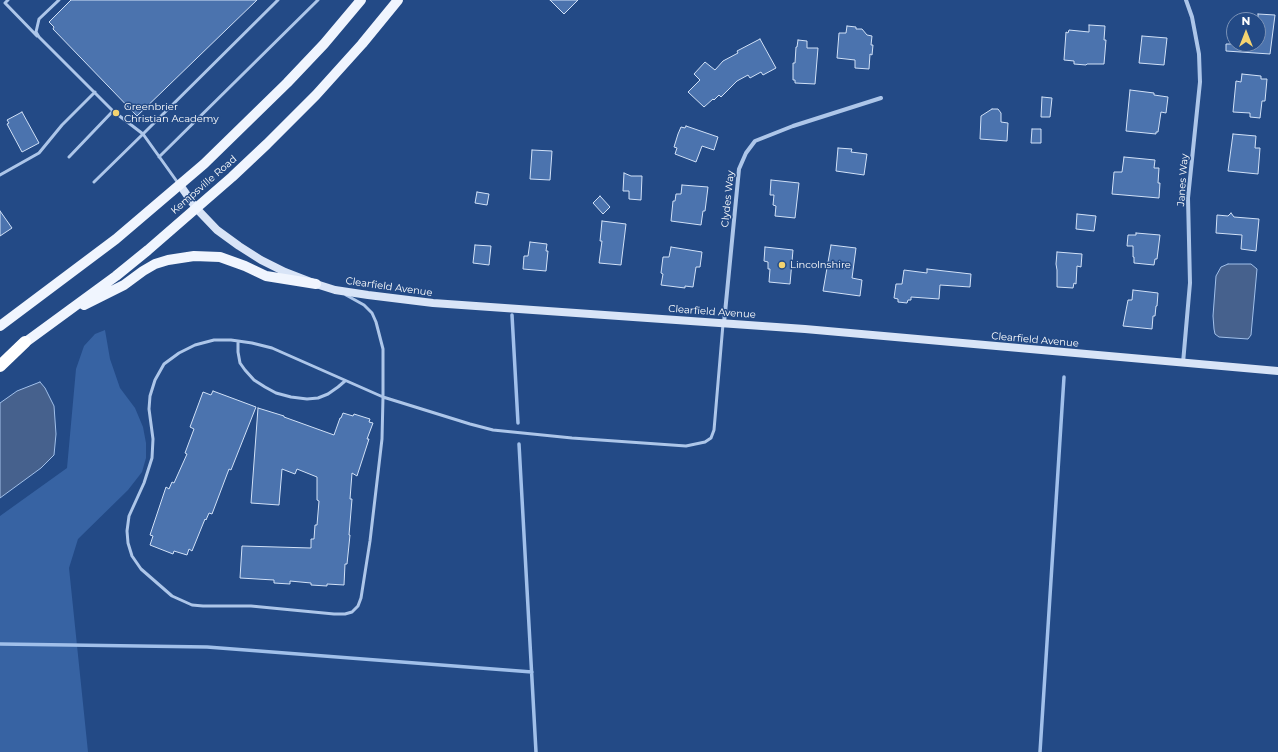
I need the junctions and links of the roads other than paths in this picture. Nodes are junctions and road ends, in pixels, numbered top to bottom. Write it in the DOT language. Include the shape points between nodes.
graph roads {
  1 [pos="8,0"];
  2 [pos="59,0"];
  3 [pos="278,0"];
  4 [pos="318,0"];
  5 [pos="361,0"];
  6 [pos="398,0"];
  7 [pos="1186,0"];
  8 [pos="38,37"];
  9 [pos="95,92"];
  10 [pos="881,98"];
  11 [pos="113,111"];
  12 [pos="143,134"];
  13 [pos="69,156"];
  14 [pos="159,157"];
  15 [pos="0,175"];
  16 [pos="94,182"];
  17 [pos="180,185"];
  18 [pos="196,208"];
  19 [pos="316,284"];
  20 [pos="336,290"];
  21 [pos="60,317"];
  22 [pos="724,323"];
  23 [pos="0,326"];
  24 [pos="238,341"];
  25 [pos="25,342"];
  26 [pos="0,360"];
  27 [pos="1183,363"];
  28 [pos="0,366"];
  29 [pos="1278,371"];
  30 [pos="345,381"];
  31 [pos="383,397"];
  1 -- 8 [label="lane" via="5,3"];
  2 -- 8 [label="lane" via="39,19 36,32"];
  3 -- 12 [label="lane"];
  4 -- 14 [label="lane"];
  5 -- 17 [label="main road, Kempsville Road" via="282,88"];
  6 -- 18 [label="main road, Kempsville Road" via="316,95 267,144"];
  7 -- 27 [label="street, Janes Way" via="1199,54 1200,82 1188,198 1190,283"];
  8 -- 9 [label="lane"];
  9 -- 11 [label="lane"];
  9 -- 15 [label="lane" via="38,153"];
  10 -- 22 [label="street, Clydes Way" via="755,141 746,153 739,169"];
  11 -- 12 [label="lane"];
  11 -- 13 [label="lane"];
  12 -- 14 [label="lane"];
  12 -- 16 [label="lane"];
  14 -- 17 [label="lane"];
  17 -- 18 [label="street, Clearfield Avenue"];
  17 -- 23 [label="main road, Kempsville Road" via="110,244"];
  18 -- 19 [label="street, Clearfield Avenue" via="217,230 261,260"];
  18 -- 21 [label="main road, Kempsville Road" via="116,276"];
  19 -- 20 [label="street, Clearfield Avenue"];
  19 -- 21 [label="main road" via="266,276 220,257 182,257 155,264 124,285"];
  20 -- 22 [label="street, Clearfield Avenue" via="433,303"];
  20 -- 31 [label="lane" via="364,305 376,322 383,349"];
  21 -- 25 [label="main road, Kempsville Road"];
  22 -- 27 [label="street, Clearfield Avenue"];
  22 -- 31 [label="lane" via="714,430 711,438 698,444 686,446 493,430"];
  24 -- 30 [label="lane" via="272,348"];
  24 -- 30 [label="lane" via="240,363 245,370 259,383 276,393 307,399 318,398"];
  24 -- 31 [label="lane" via="214,340 195,345 164,364 150,396 152,458 129,516 128,543 132,556 141,569 172,596 192,605 251,606 345,614 358,606 370,541 382,439"];
  25 -- 26 [label="main road, Kempsville Road"];
  25 -- 28 [label="highway"];
  27 -- 29 [label="street, Clearfield Avenue"];
  30 -- 31 [label="lane"];
}
